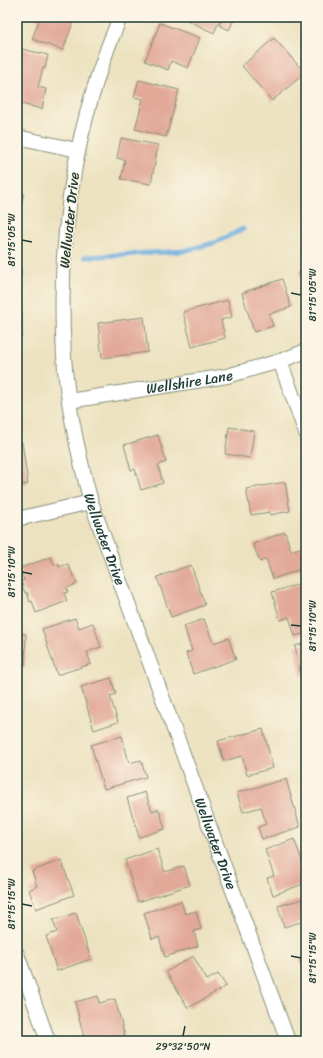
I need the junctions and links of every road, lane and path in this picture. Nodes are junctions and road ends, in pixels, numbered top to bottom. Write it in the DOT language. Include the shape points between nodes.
graph roads {
  1 [pos="120,17"];
  2 [pos="17,137"];
  3 [pos="77,150"];
  4 [pos="306,351"];
  5 [pos="280,361"];
  6 [pos="70,401"];
  7 [pos="306,433"];
  8 [pos="91,502"];
  9 [pos="17,519"];
  10 [pos="17,954"];
  11 [pos="48,1041"];
  12 [pos="288,1041"];
  1 -- 3 [label="street, Wellwater Drive" via="98,72"];
  2 -- 3 [label="street"];
  3 -- 6 [label="street, Wellwater Drive" via="68,205 63,270 64,356"];
  4 -- 5 [label="street, Wellshire Lane"];
  5 -- 6 [label="street, Wellshire Lane" via="221,377"];
  5 -- 7 [label="street"];
  6 -- 8 [label="street, Wellwater Drive" via="77,447"];
  8 -- 9 [label="street"];
  8 -- 12 [label="street, Wellwater Drive"];
  10 -- 11 [label="street"];
}
